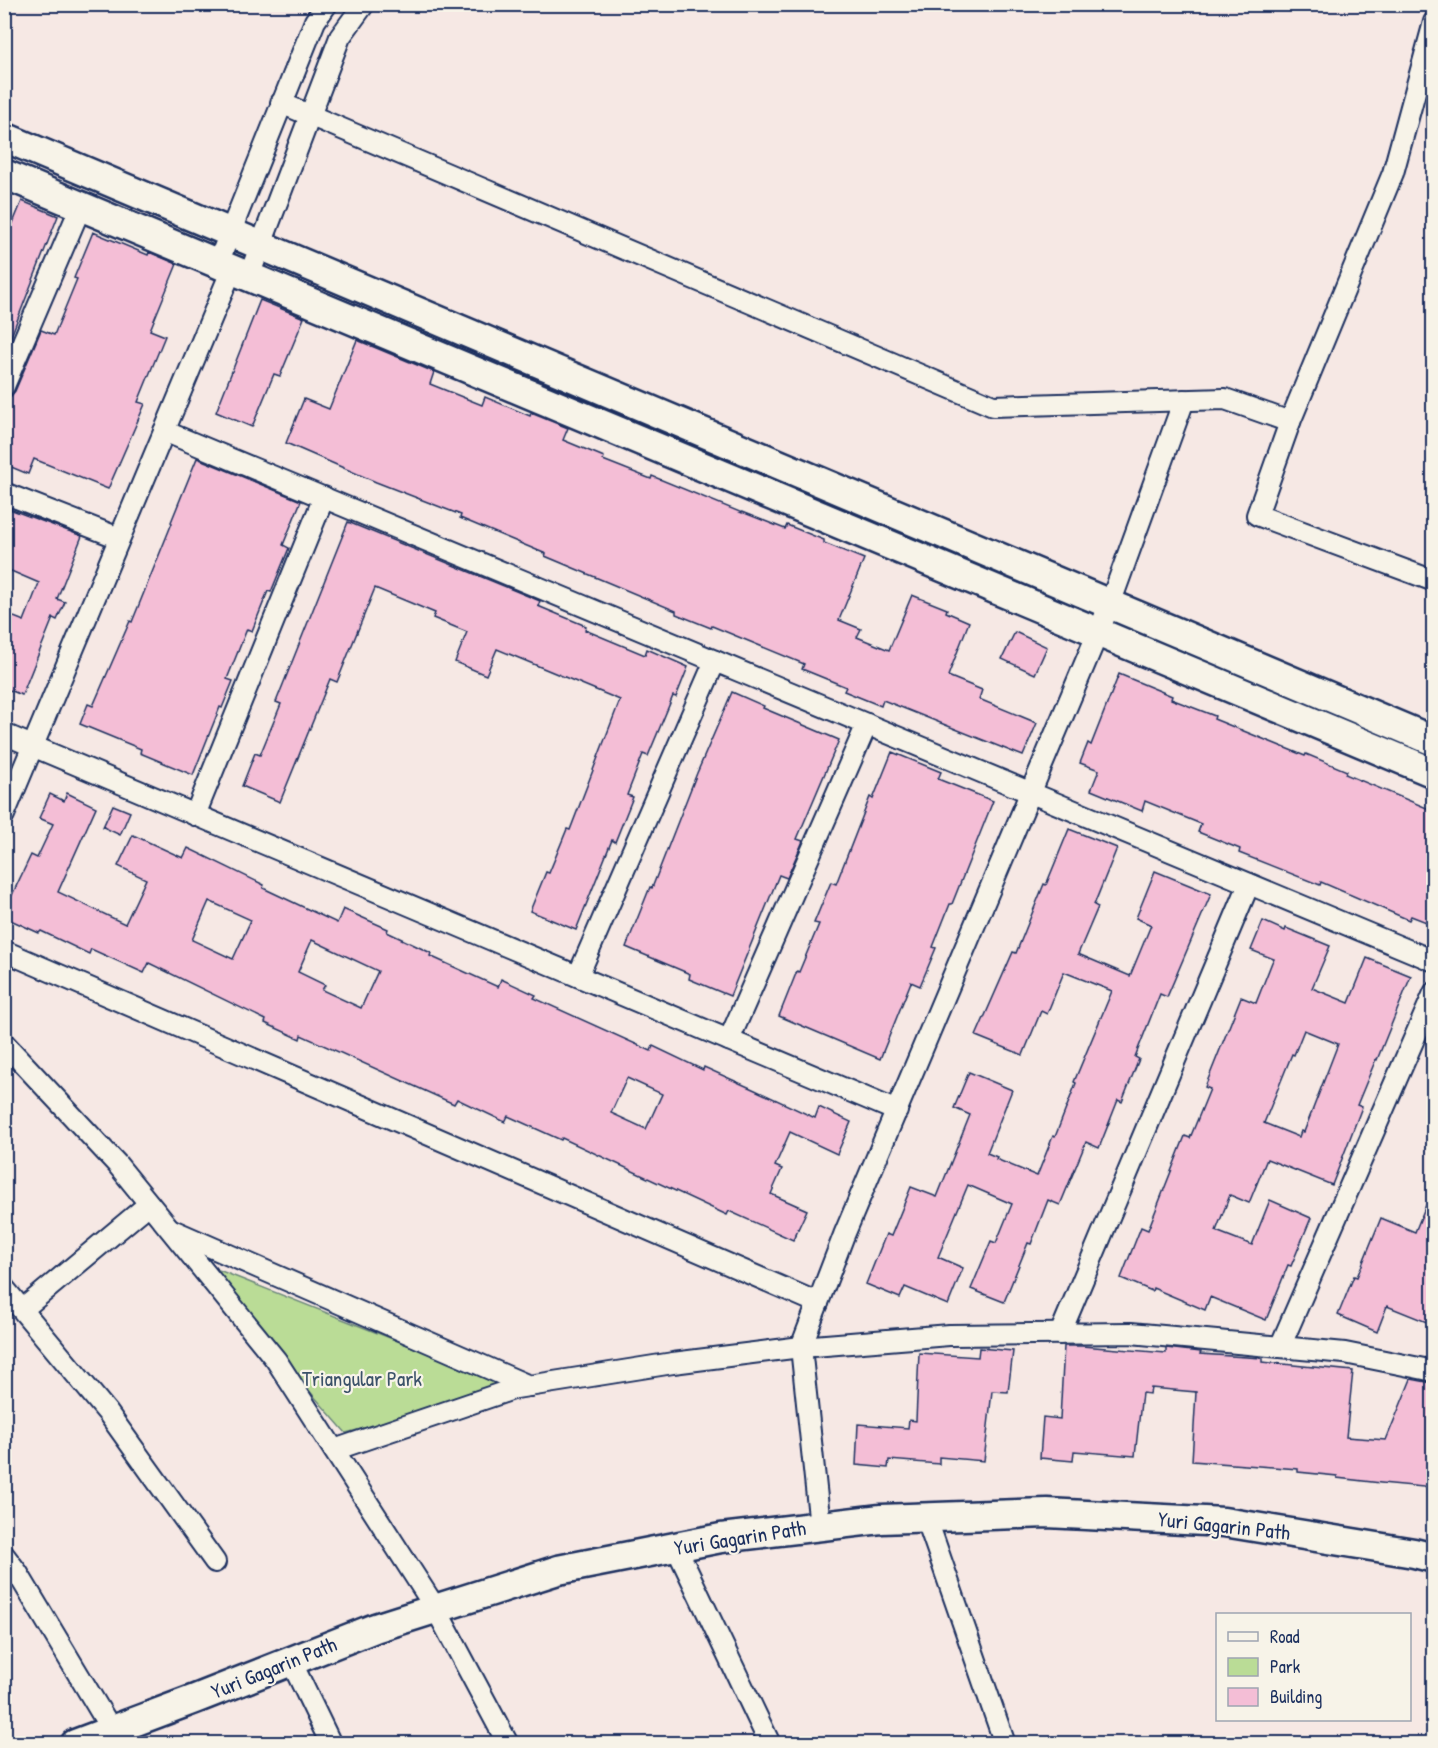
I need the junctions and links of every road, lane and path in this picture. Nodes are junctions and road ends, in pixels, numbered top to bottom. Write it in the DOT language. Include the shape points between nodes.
graph roads {
  1 [pos="327,4"];
  2 [pos="364,4"];
  3 [pos="1434,22"];
  4 [pos="281,103"];
  5 [pos="310,115"];
  6 [pos="4,137"];
  7 [pos="4,174"];
  8 [pos="81,206"];
  9 [pos="229,232"];
  10 [pos="261,246"];
  11 [pos="233,269"];
  12 [pos="4,386"];
  13 [pos="1184,400"];
  14 [pos="1290,422"];
  15 [pos="164,431"];
  16 [pos="4,493"];
  17 [pos="324,497"];
  18 [pos="119,538"];
  19 [pos="1434,581"];
  20 [pos="1110,604"];
  21 [pos="1098,633"];
  22 [pos="715,661"];
  23 [pos="867,724"];
  24 [pos="4,734"];
  25 [pos="1434,741"];
  26 [pos="33,746"];
  27 [pos="1434,773"];
  28 [pos="1030,793"];
  29 [pos="195,814"];
  30 [pos="4,815"];
  31 [pos="1249,884"];
  32 [pos="4,951"];
  33 [pos="1434,961"];
  34 [pos="578,976"];
  35 [pos="1434,993"];
  36 [pos="729,1040"];
  37 [pos="4,1043"];
  38 [pos="897,1111"];
  39 [pos="149,1204"];
  40 [pos="170,1229"];
  41 [pos="4,1288"];
  42 [pos="818,1304"];
  43 [pos="23,1309"];
  44 [pos="1060,1334"];
  45 [pos="801,1347"];
  46 [pos="1280,1347"];
  47 [pos="1434,1371"];
  48 [pos="529,1386"];
  49 [pos="334,1450"];
  50 [pos="926,1517"];
  51 [pos="820,1526"];
  52 [pos="676,1547"];
  53 [pos="4,1555"];
  54 [pos="1434,1558"];
  55 [pos="215,1562"];
  56 [pos="436,1609"];
  57 [pos="291,1661"];
  58 [pos="117,1737"];
  59 [pos="75,1743"];
  60 [pos="331,1743"];
  61 [pos="508,1743"];
  62 [pos="770,1743"];
  63 [pos="1005,1743"];
  1 -- 4 [label="street" via="315,21"];
  2 -- 5 [label="street" via="340,37"];
  3 -- 14 [label="street" via="1393,173"];
  4 -- 5 [label="street"];
  4 -- 9 [label="street"];
  5 -- 10 [label="street"];
  5 -- 13 [label="street" via="993,406"];
  6 -- 9 [label="street"];
  7 -- 8 [label="street"];
  8 -- 11 [label="street"];
  8 -- 12 [label="street"];
  9 -- 10 [label="street"];
  9 -- 11 [label="street"];
  10 -- 11 [label="street"];
  10 -- 20 [label="street"];
  11 -- 15 [label="street"];
  11 -- 21 [label="street"];
  13 -- 14 [label="street" via="1225,399"];
  13 -- 20 [label="street"];
  14 -- 19 [label="street" via="1257,515"];
  15 -- 17 [label="street"];
  15 -- 18 [label="street"];
  16 -- 18 [label="street"];
  17 -- 22 [label="street"];
  17 -- 29 [label="street"];
  18 -- 26 [label="street"];
  20 -- 21 [label="street"];
  20 -- 25 [label="street"];
  21 -- 27 [label="street"];
  21 -- 28 [label="street"];
  22 -- 23 [label="street"];
  22 -- 34 [label="street"];
  23 -- 28 [label="street"];
  23 -- 36 [label="street"];
  24 -- 26 [label="street"];
  26 -- 29 [label="street"];
  26 -- 30 [label="street"];
  28 -- 31 [label="street"];
  28 -- 38 [label="street"];
  29 -- 34 [label="street"];
  31 -- 33 [label="street"];
  31 -- 44 [label="street"];
  32 -- 42 [label="street"];
  34 -- 36 [label="street"];
  35 -- 46 [label="street"];
  36 -- 38 [label="street"];
  37 -- 39 [label="street"];
  38 -- 42 [label="street"];
  39 -- 40 [label="street"];
  39 -- 43 [label="street"];
  40 -- 48 [label="street"];
  40 -- 49 [label="street" via="276,1360"];
  41 -- 43 [label="street"];
  42 -- 45 [label="street"];
  43 -- 55 [label="street" via="108,1413"];
  44 -- 45 [label="street" via="949,1335"];
  44 -- 46 [label="street" via="1131,1333"];
  45 -- 48 [label="street"];
  45 -- 51 [label="street"];
  46 -- 47 [label="street" via="1345,1353"];
  48 -- 49 [label="street"];
  49 -- 56 [label="street"];
  50 -- 51 [label="street, Yuri Gagarin Path"];
  50 -- 54 [label="street, Yuri Gagarin Path" via="1047,1513 1224,1522"];
  50 -- 63 [label="street"];
  51 -- 52 [label="street, Yuri Gagarin Path"];
  52 -- 56 [label="street, Yuri Gagarin Path" via="558,1570"];
  52 -- 62 [label="street"];
  53 -- 58 [label="street"];
  56 -- 57 [label="street, Yuri Gagarin Path"];
  56 -- 61 [label="street"];
  57 -- 58 [label="street, Yuri Gagarin Path"];
  57 -- 60 [label="street"];
  58 -- 59 [label="street, Yuri Gagarin Path"];
}
